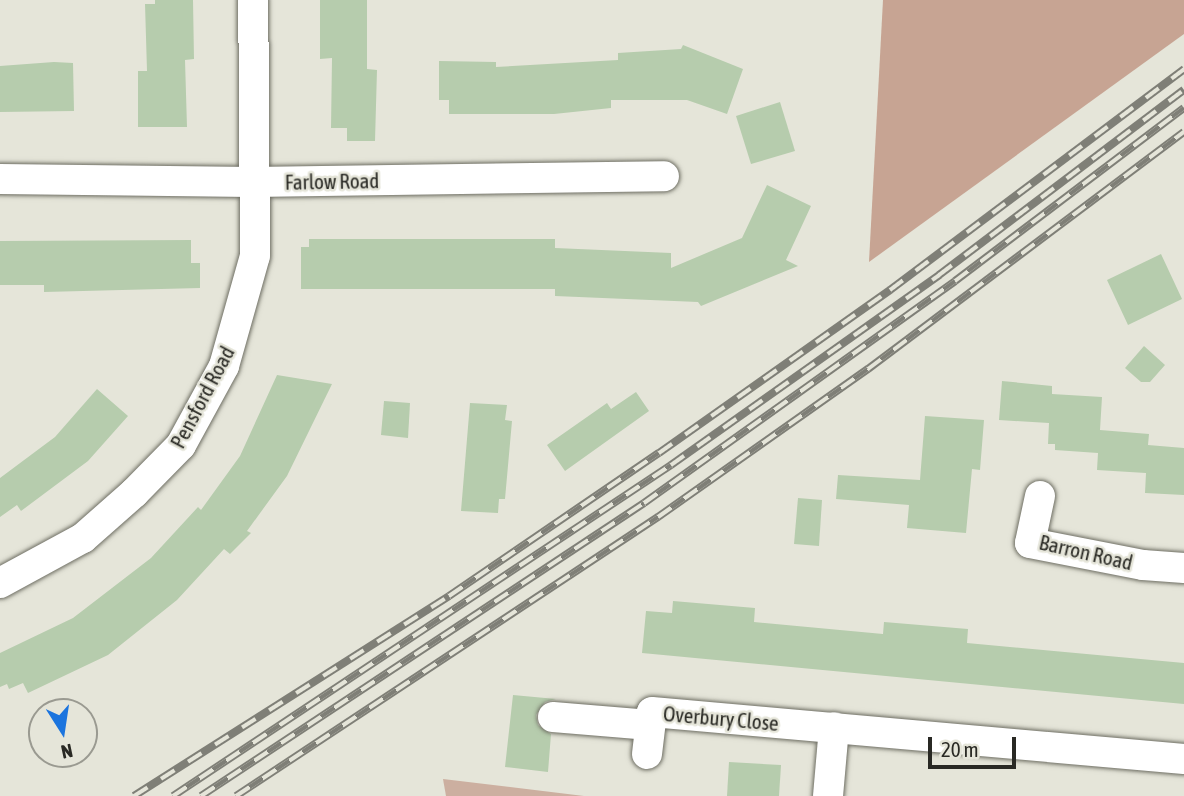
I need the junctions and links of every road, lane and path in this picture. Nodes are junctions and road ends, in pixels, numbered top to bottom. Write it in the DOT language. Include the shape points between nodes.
graph roads {
  1 [pos="253,0"];
  2 [pos="664,176"];
  3 [pos="0,179"];
  4 [pos="252,182"];
  5 [pos="1040,496"];
  6 [pos="1184,568"];
  7 [pos="0,583"];
  8 [pos="553,716"];
  9 [pos="650,725"];
  10 [pos="834,727"];
  11 [pos="647,754"];
  12 [pos="1184,759"];
  13 [pos="828,796"];
  1 -- 4 [label="street, Pensford Road"];
  2 -- 4 [label="street, Farlow Road"];
  3 -- 4 [label="street, Farlow Road"];
  4 -- 7 [label="street, Pensford Road" via="255,256 239,324 224,366 181,445 83,538"];
  5 -- 6 [label="street, Barron Road" via="1030,543 1143,565"];
  8 -- 9 [label="street"];
  9 -- 10 [label="street, Overbury Close" via="652,712"];
  9 -- 11 [label="street, Overbury Close"];
  10 -- 12 [label="street, Overbury Close"];
  10 -- 13 [label="street"];
}
